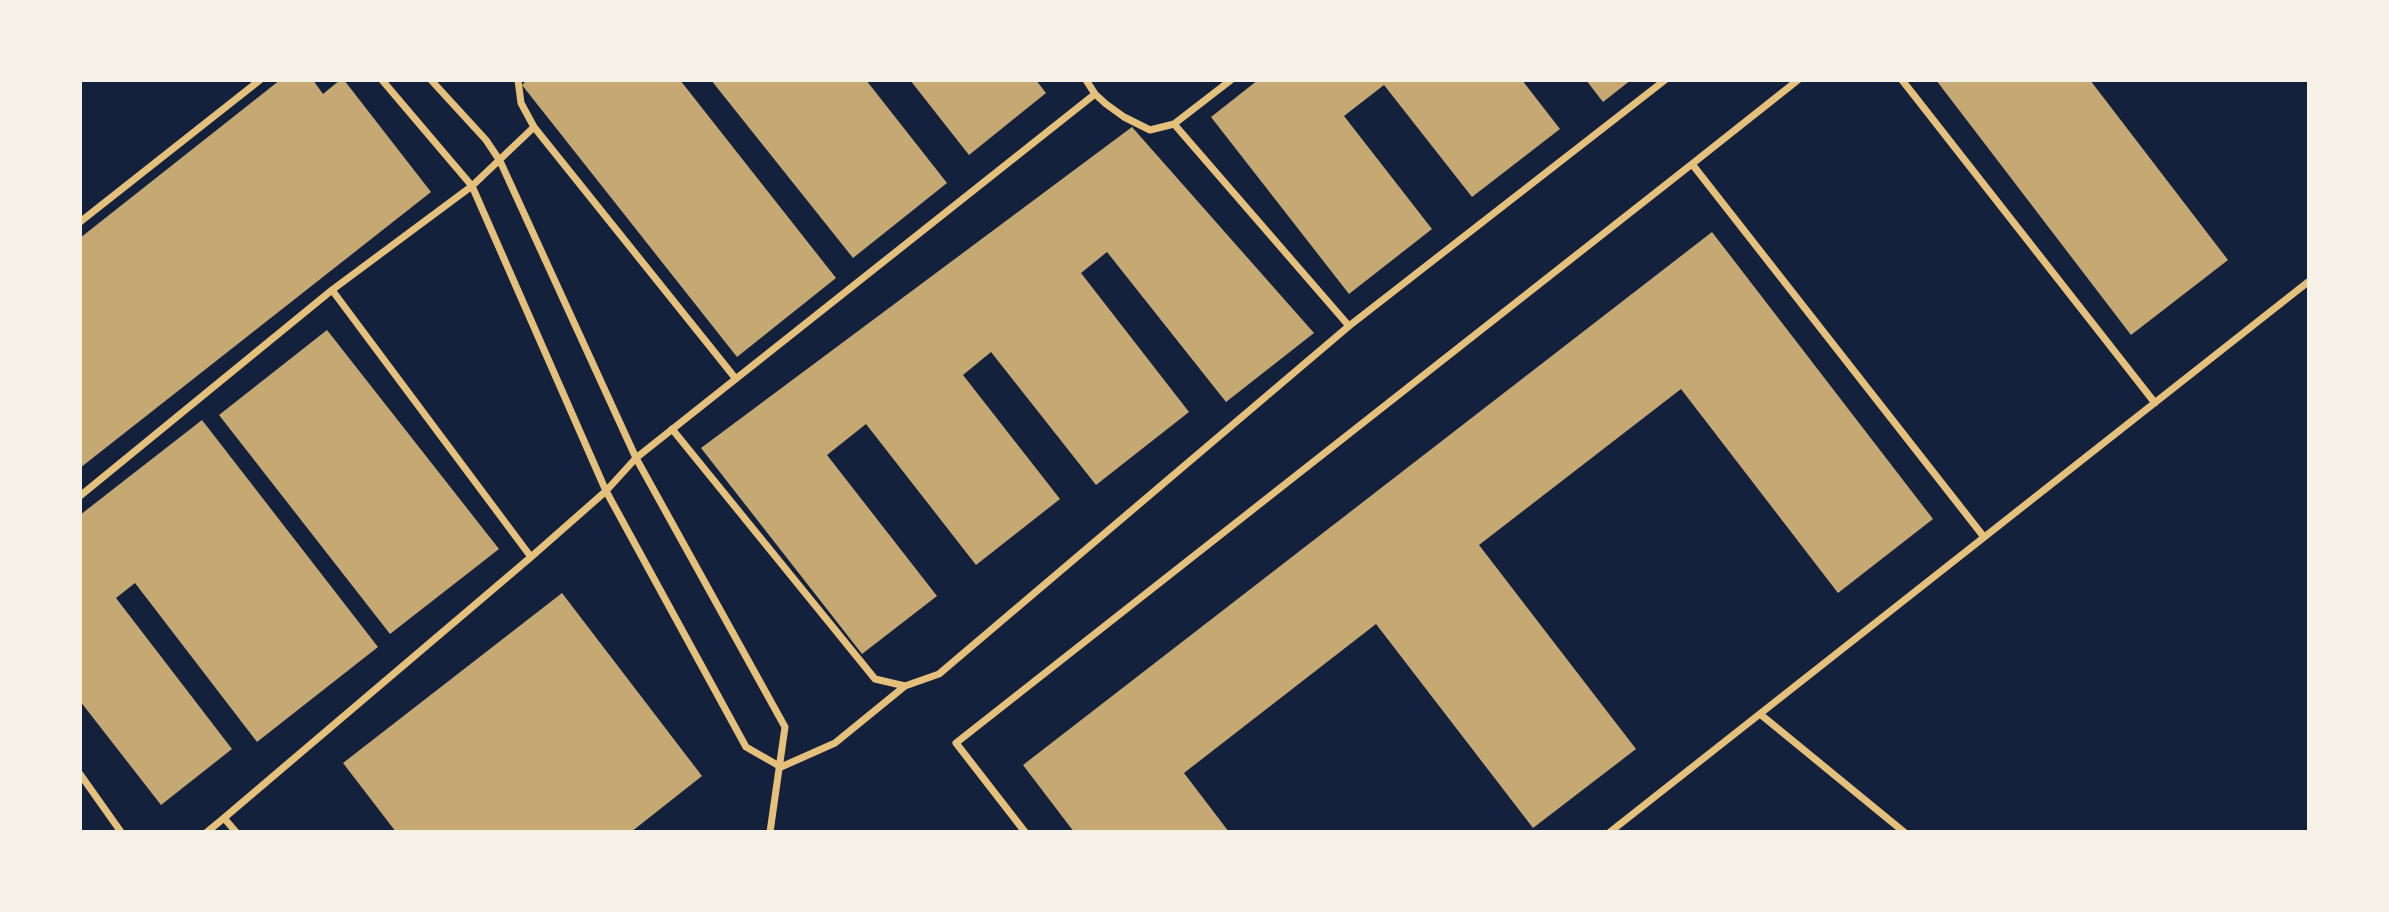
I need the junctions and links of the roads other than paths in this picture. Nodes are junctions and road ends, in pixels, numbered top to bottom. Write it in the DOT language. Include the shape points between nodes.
graph roads {
  1 [pos="260,80"];
  2 [pos="382,80"];
  3 [pos="431,80"];
  4 [pos="518,80"];
  5 [pos="1086,80"];
  6 [pos="1231,80"];
  7 [pos="1665,80"];
  8 [pos="1798,80"];
  9 [pos="1902,80"];
  10 [pos="1095,94"];
  11 [pos="1174,124"];
  12 [pos="534,127"];
  13 [pos="500,161"];
  14 [pos="1692,164"];
  15 [pos="472,186"];
  16 [pos="80,222"];
  17 [pos="2308,282"];
  18 [pos="332,290"];
  19 [pos="1349,326"];
  20 [pos="736,379"];
  21 [pos="2155,403"];
  22 [pos="672,429"];
  23 [pos="636,457"];
  24 [pos="606,491"];
  25 [pos="80,496"];
  26 [pos="1984,537"];
  27 [pos="531,557"];
  28 [pos="905,686"];
  29 [pos="1760,714"];
  30 [pos="781,767"];
  31 [pos="80,774"];
  32 [pos="224,818"];
  33 [pos="121,831"];
  34 [pos="207,831"];
  35 [pos="236,831"];
  36 [pos="770,831"];
  37 [pos="1025,831"];
  38 [pos="1610,831"];
  39 [pos="1904,831"];
  1 -- 16 [label="street"];
  2 -- 15 [label="street"];
  3 -- 13 [label="street"];
  4 -- 12 [label="street" via="521,103"];
  5 -- 10 [label="street"];
  6 -- 11 [label="street"];
  7 -- 19 [label="street"];
  8 -- 14 [label="street"];
  9 -- 21 [label="street"];
  10 -- 11 [label="street" via="1150,130"];
  10 -- 20 [label="street"];
  11 -- 19 [label="street"];
  12 -- 13 [label="street"];
  12 -- 20 [label="street"];
  13 -- 15 [label="street"];
  13 -- 23 [label="street"];
  14 -- 26 [label="street"];
  14 -- 37 [label="street" via="956,743"];
  15 -- 18 [label="street"];
  15 -- 24 [label="street"];
  17 -- 21 [label="street"];
  18 -- 25 [label="street"];
  18 -- 27 [label="street"];
  19 -- 28 [label="street" via="939,674"];
  20 -- 22 [label="street"];
  21 -- 26 [label="street"];
  22 -- 23 [label="street"];
  22 -- 28 [label="street" via="875,678"];
  23 -- 24 [label="street"];
  23 -- 30 [label="street" via="785,727"];
  24 -- 27 [label="street"];
  24 -- 30 [label="street" via="746,747"];
  26 -- 29 [label="street"];
  27 -- 32 [label="street"];
  28 -- 30 [label="street" via="835,743"];
  29 -- 38 [label="street"];
  29 -- 39 [label="street"];
  30 -- 36 [label="street"];
  31 -- 33 [label="street"];
  32 -- 34 [label="street"];
  32 -- 35 [label="street"];
}
